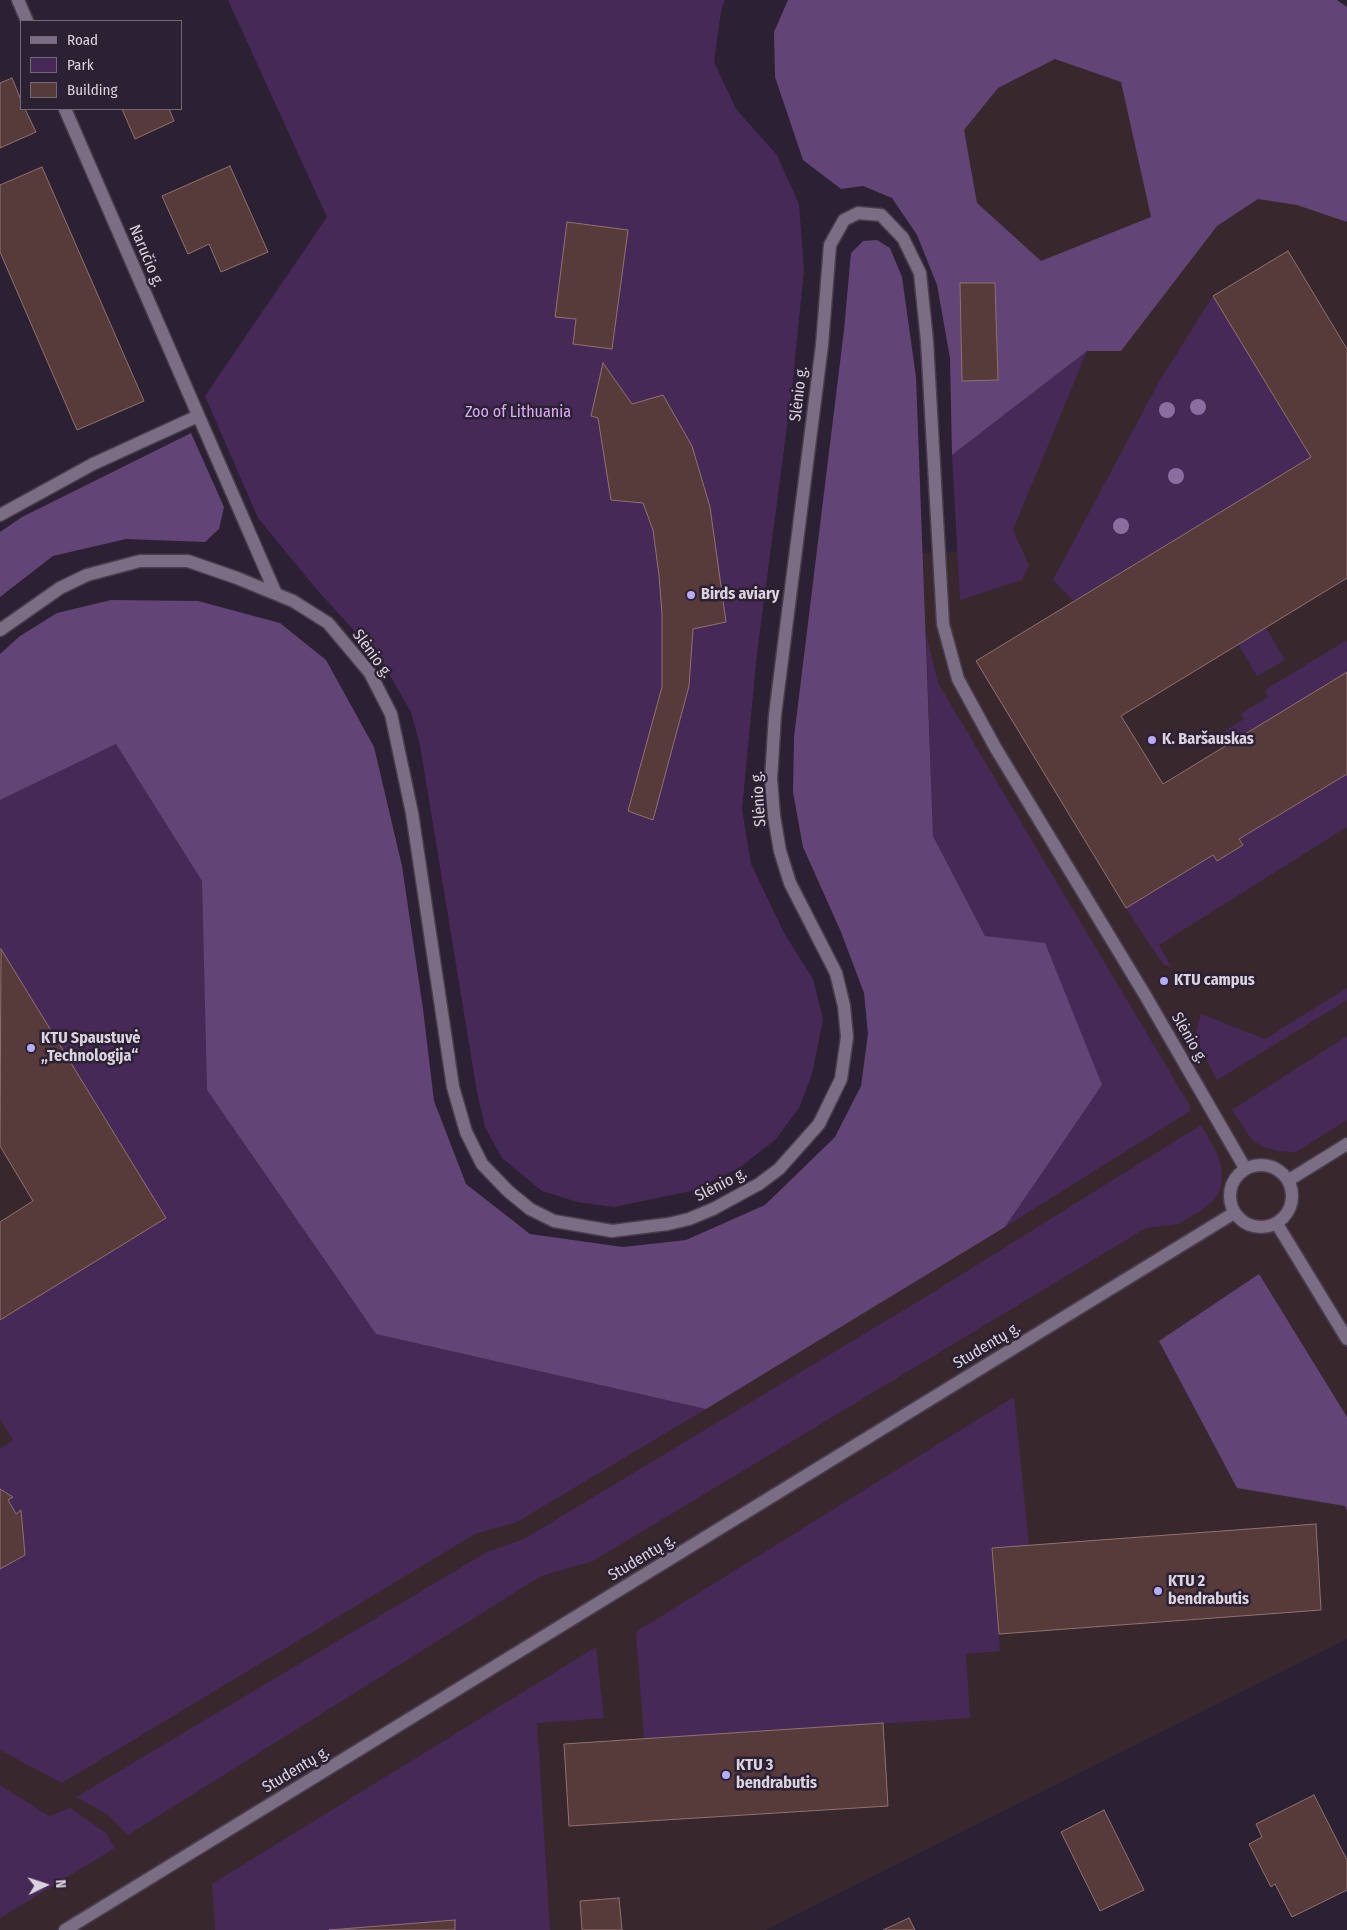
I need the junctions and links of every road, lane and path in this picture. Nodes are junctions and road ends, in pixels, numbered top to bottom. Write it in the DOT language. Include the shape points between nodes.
graph roads {
  1 [pos="18,0"];
  2 [pos="27,20"];
  3 [pos="65,110"];
  4 [pos="198,416"];
  5 [pos="0,515"];
  6 [pos="276,594"];
  7 [pos="0,630"];
  8 [pos="1347,1144"];
  9 [pos="1245,1168"];
  10 [pos="1289,1180"];
  11 [pos="1234,1213"];
  12 [pos="1277,1224"];
  13 [pos="1347,1339"];
  14 [pos="65,1930"];
  1 -- 2 [label="street"];
  3 -- 4 [label="street, Naručio g."];
  4 -- 5 [label="street" via="92,464"];
  4 -- 6 [label="street, Naručio g."];
  6 -- 7 [label="street, Slėnio g." via="188,561 140,561 87,575 60,588"];
  6 -- 9 [label="street, Slėnio g." via="293,600 328,623 370,673 391,714 412,813 453,1087 466,1132 482,1164 530,1209 554,1221 612,1231 689,1219 759,1184 779,1169 819,1124 841,1079 847,1037 836,974 790,883 780,851 772,779 775,715 822,345 830,245 844,220 858,213 880,215 903,238 920,273 927,341 943,624 958,679"];
  8 -- 10 [label="street"];
  9 -- 10 [label="street" via="1255,1165 1274,1167"];
  9 -- 11 [label="street" via="1231,1188 1230,1201"];
  10 -- 12 [label="street" via="1292,1204 1287,1216"];
  11 -- 12 [label="street" via="1249,1226 1259,1228"];
  11 -- 14 [label="street, Studentų g."];
  12 -- 13 [label="street"];
}
